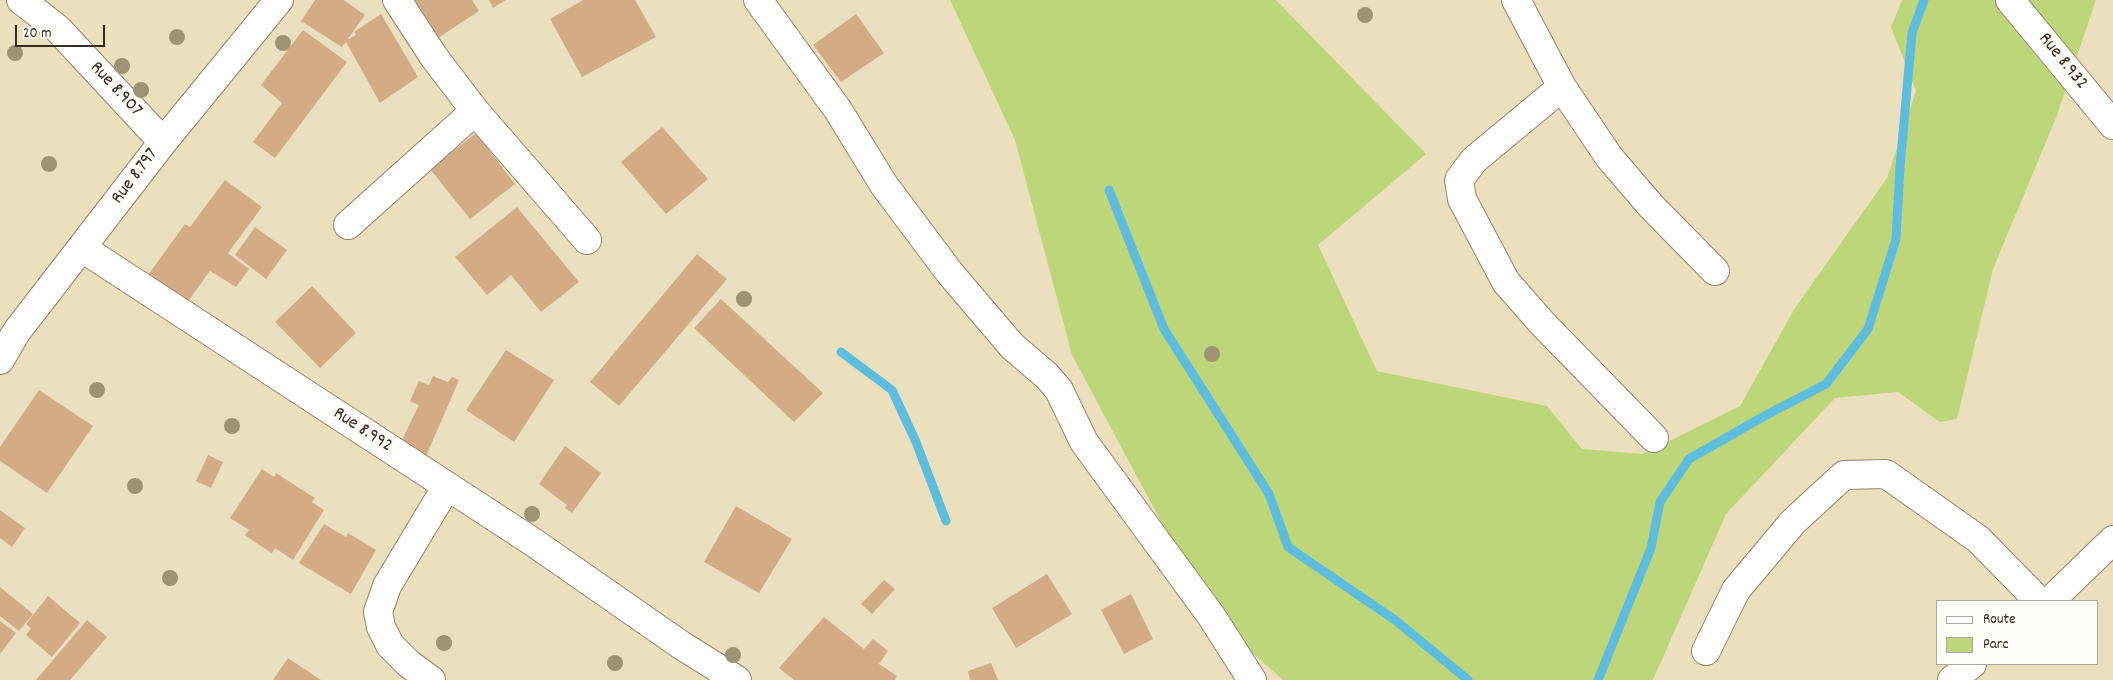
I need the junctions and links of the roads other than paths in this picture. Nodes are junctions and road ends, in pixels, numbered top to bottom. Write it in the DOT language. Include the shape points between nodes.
graph roads {
  1 [pos="21,0"];
  2 [pos="397,0"];
  3 [pos="758,0"];
  4 [pos="1516,0"];
  5 [pos="2010,0"];
  6 [pos="274,2"];
  7 [pos="1562,87"];
  8 [pos="475,111"];
  9 [pos="2113,125"];
  10 [pos="163,142"];
  11 [pos="348,225"];
  12 [pos="587,240"];
  13 [pos="82,248"];
  14 [pos="1715,271"];
  15 [pos="0,360"];
  16 [pos="1654,438"];
  17 [pos="447,486"];
  18 [pos="2113,540"];
  19 [pos="2038,600"];
  20 [pos="2051,600"];
  21 [pos="1706,651"];
  22 [pos="1971,665"];
  23 [pos="431,680"];
  24 [pos="737,680"];
  25 [pos="1252,680"];
  26 [pos="1952,680"];
  1 -- 10 [label="street, Rue 8.907" via="58,28"];
  2 -- 8 [label="street"];
  3 -- 25 [label="street" via="838,110 884,185 948,272 1012,346 1059,390 1084,442 1212,617"];
  4 -- 7 [label="street"];
  5 -- 9 [label="street, Rue 8.932"];
  6 -- 10 [label="street, Rue 8.797"];
  7 -- 14 [label="street" via="1609,157"];
  7 -- 16 [label="street" via="1474,160 1459,180 1462,199 1506,282"];
  8 -- 11 [label="street"];
  8 -- 12 [label="street"];
  10 -- 13 [label="street, Rue 8.797"];
  13 -- 15 [label="street, Rue 8.797" via="17,331"];
  13 -- 17 [label="street, Rue 8.992"];
  17 -- 23 [label="street" via="386,586 378,612 390,645"];
  17 -- 24 [label="street, Rue 8.992"];
  18 -- 20 [label="street"];
  19 -- 21 [label="street" via="1978,538 1886,474 1844,475 1793,522 1736,590"];
  22 -- 26 [label="street"];
}
